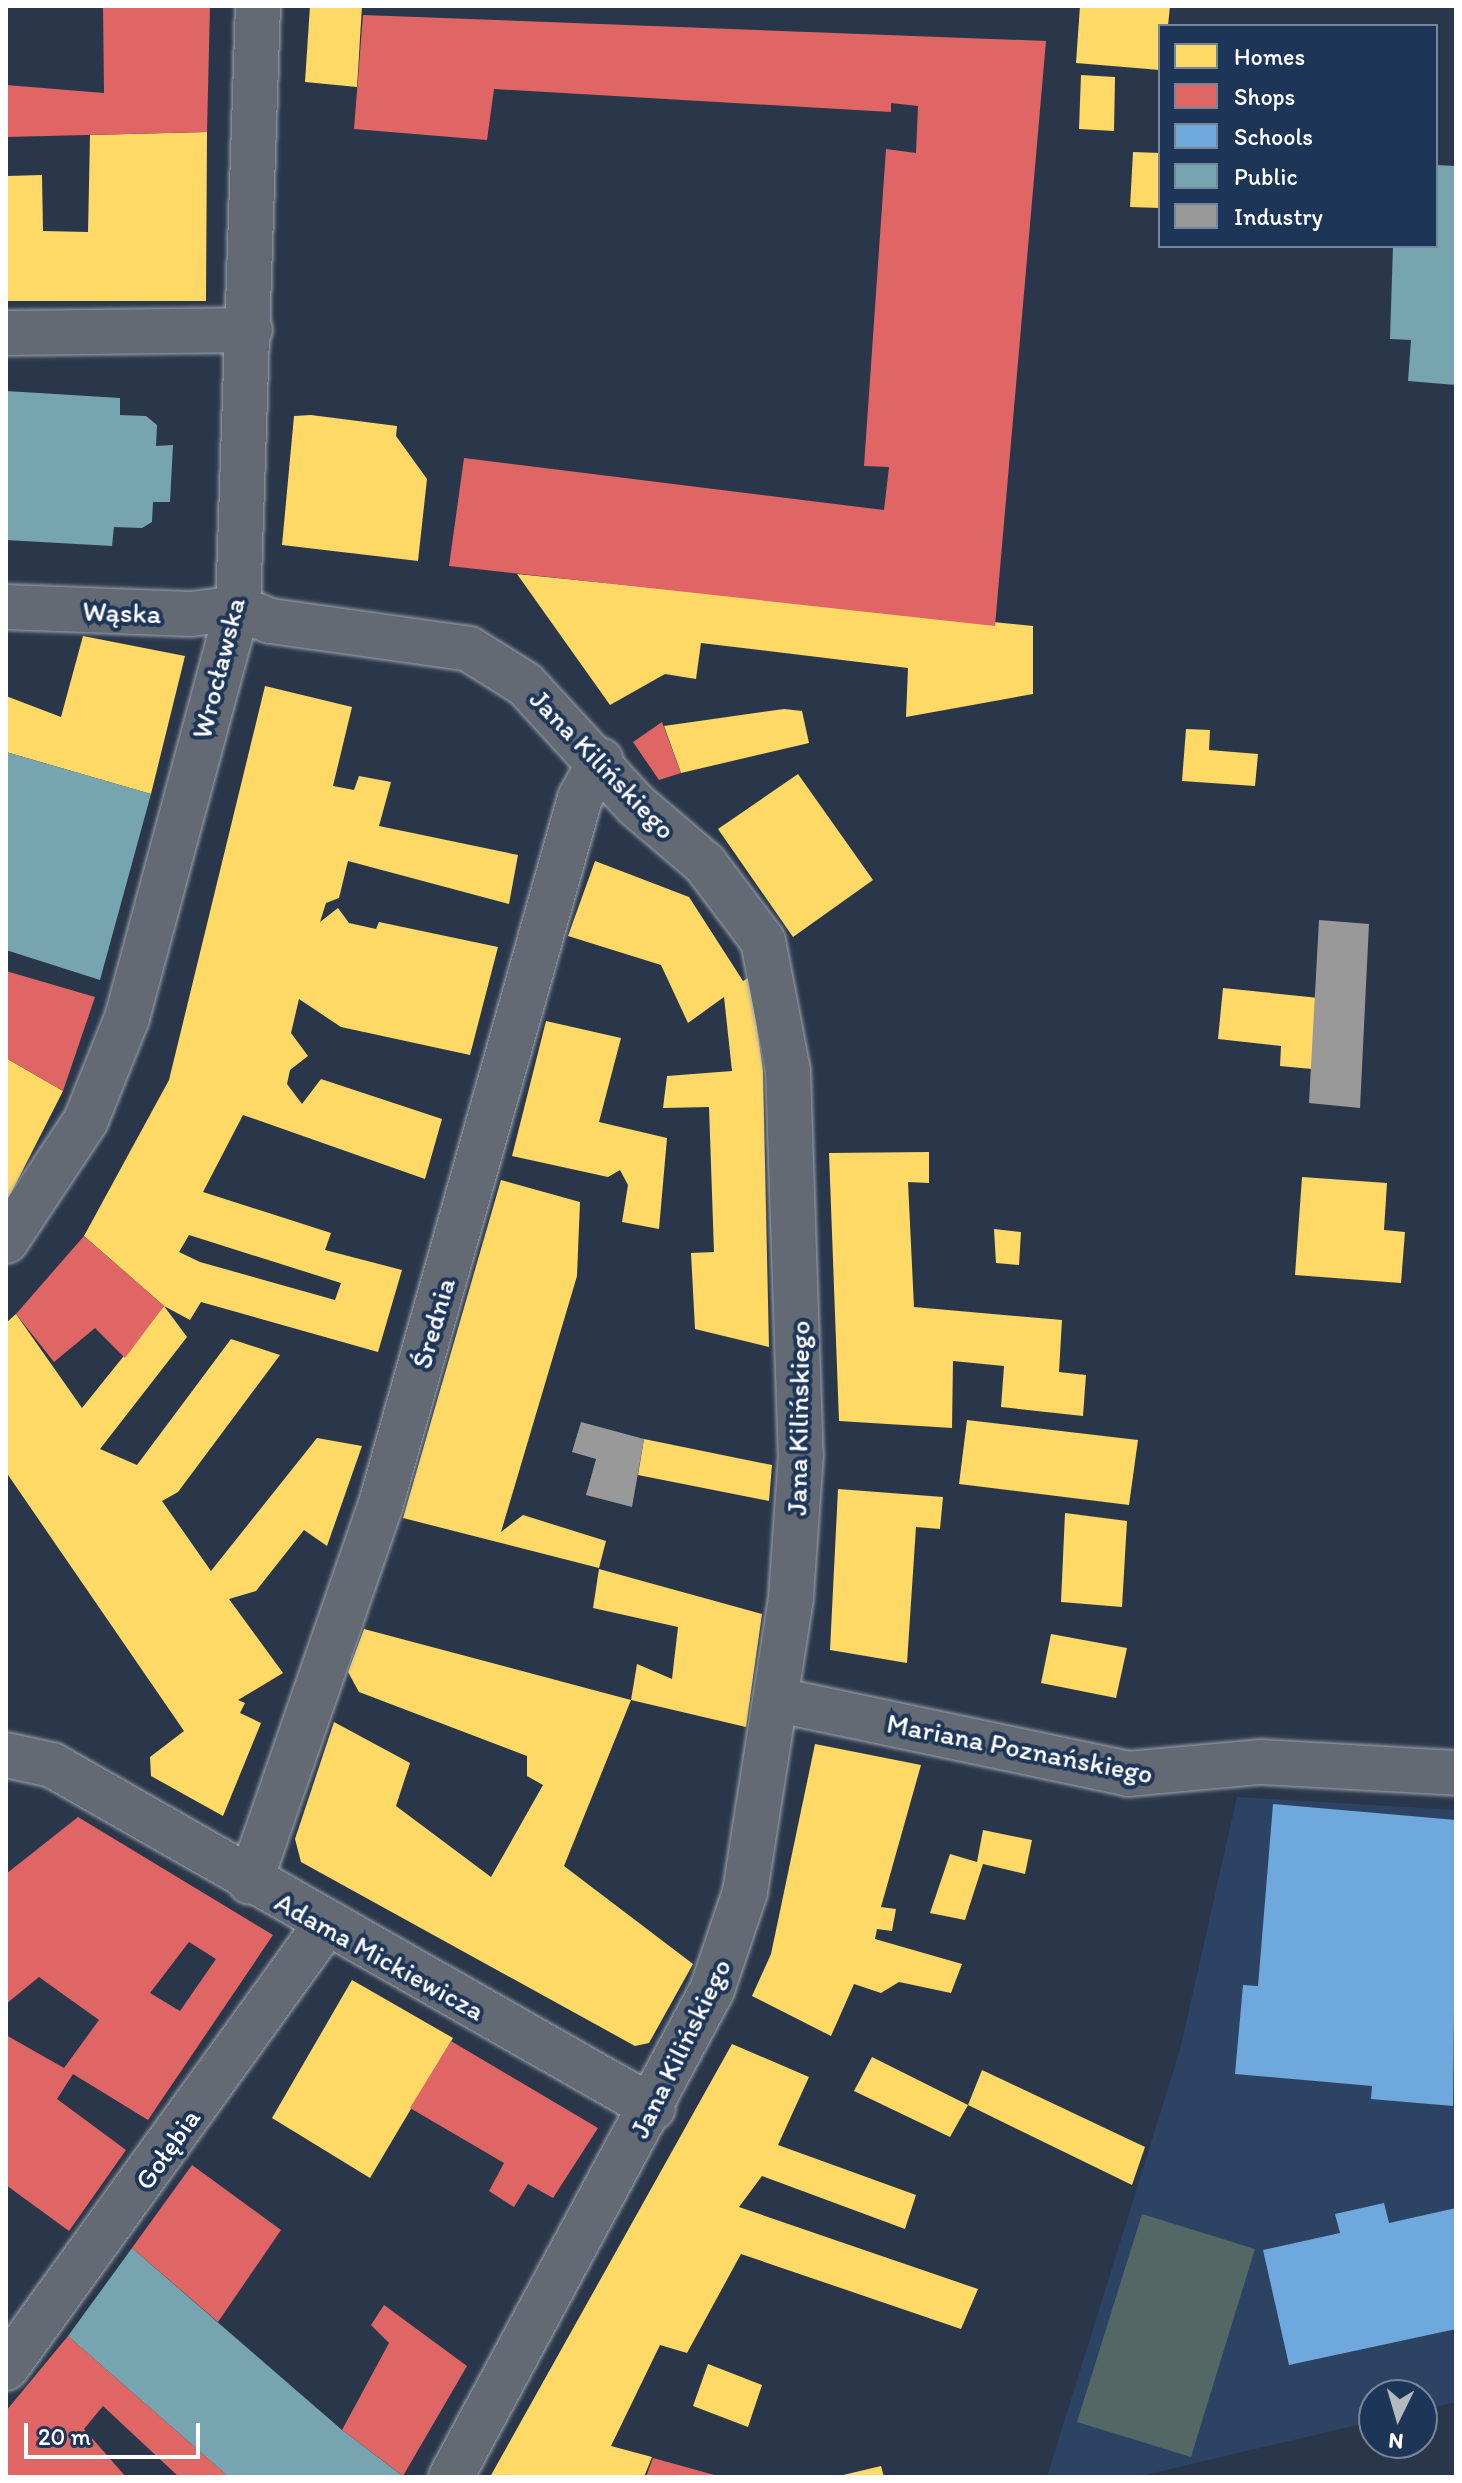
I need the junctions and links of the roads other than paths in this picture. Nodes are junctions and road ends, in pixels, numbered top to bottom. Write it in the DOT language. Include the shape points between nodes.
graph roads {
  1 [pos="258,6"];
  2 [pos="250,330"];
  3 [pos="6,333"];
  4 [pos="6,607"];
  5 [pos="238,608"];
  6 [pos="601,760"];
  7 [pos="6,1241"];
  8 [pos="778,1700"];
  9 [pos="6,1755"];
  10 [pos="1456,1773"];
  11 [pos="250,1882"];
  12 [pos="324,1927"];
  13 [pos="653,2108"];
  14 [pos="6,2368"];
  15 [pos="451,2477"];
  1 -- 2 [label="street, Wrocławska"];
  2 -- 3 [label="street"];
  2 -- 5 [label="street, Wrocławska"];
  4 -- 5 [label="street, Wąska" via="191,614"];
  5 -- 6 [label="street, Jana Kilińskiego" via="271,621 469,649 525,684"];
  5 -- 7 [label="street, Wrocławska" via="127,1018 86,1120"];
  6 -- 8 [label="street, Jana Kilińskiego" via="636,805 705,864 763,941 775,973 796,1188 802,1387"];
  6 -- 11 [label="street, Średnia" via="580,798 381,1504"];
  8 -- 10 [label="street, Mariana Poznańskiego" via="1128,1774 1261,1762"];
  8 -- 13 [label="street, Jana Kilińskiego" via="730,1944"];
  9 -- 11 [label="street, Adama Mickiewicza" via="52,1765"];
  11 -- 12 [label="street, Adama Mickiewicza"];
  12 -- 13 [label="street, Adama Mickiewicza"];
  12 -- 14 [label="street, Gołębia"];
  13 -- 15 [label="street, Jana Kilińskiego"];
}
